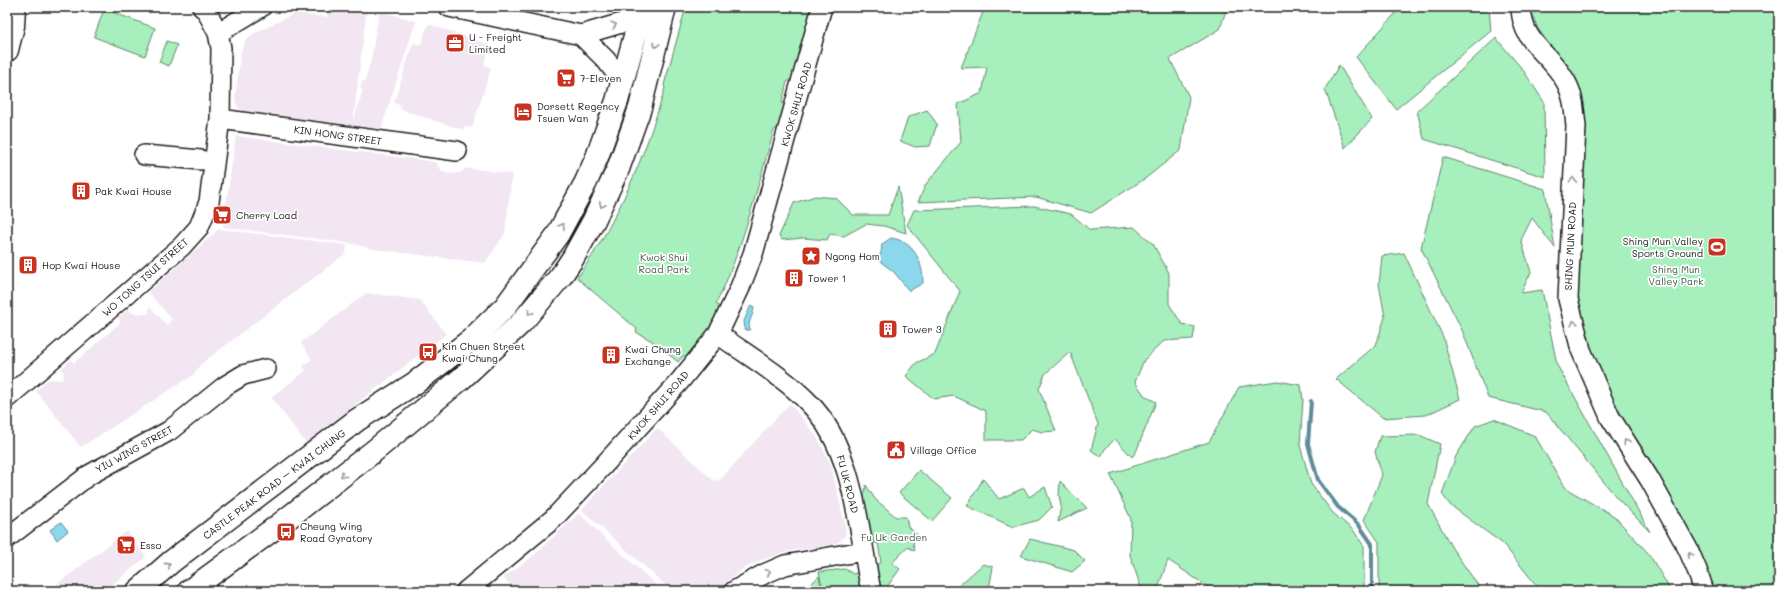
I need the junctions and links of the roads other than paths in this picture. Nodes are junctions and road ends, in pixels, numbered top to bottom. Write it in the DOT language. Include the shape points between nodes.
graph roads {
  1 [pos="26,7"];
  2 [pos="261,7"];
  3 [pos="449,7"];
  4 [pos="643,7"];
  5 [pos="665,7"];
  6 [pos="822,7"];
  7 [pos="1521,7"];
  8 [pos="207,8"];
  9 [pos="14,16"];
  10 [pos="218,33"];
  11 [pos="581,34"];
  12 [pos="7,50"];
  13 [pos="622,80"];
  14 [pos="220,119"];
  15 [pos="457,151"];
  16 [pos="144,155"];
  17 [pos="201,160"];
  18 [pos="718,334"];
  19 [pos="266,369"];
  20 [pos="415,383"];
  21 [pos="7,398"];
  22 [pos="424,409"];
  23 [pos="240,529"];
  24 [pos="7,538"];
  25 [pos="863,551"];
  26 [pos="138,591"];
  27 [pos="159,591"];
  28 [pos="171,591"];
  29 [pos="189,591"];
  30 [pos="466,591"];
  31 [pos="734,591"];
  32 [pos="871,591"];
  33 [pos="1704,591"];
  1 -- 9 [label="main road"];
  2 -- 10 [label="street"];
  3 -- 11 [label="street"];
  11 -- 4 [label="street, one-way" via="625,22"];
  4 -- 13 [label="main road, CASTLE PEAK ROAD – KWAI CHUNG"];
  5 -- 22 [label="main road, CASTLE PEAK ROAD – KWAI CHUNG, one-way" via="640,108 618,169 573,258 521,323 475,367"];
  6 -- 18 [label="street, KWOK SHUI ROAD" via="753,254"];
  33 -- 7 [label="street, SHING MUN ROAD, one-way" via="1688,549 1650,480 1610,417 1581,350 1568,299 1576,126 1574,101 1559,71 1529,38 1521,19"];
  8 -- 10 [label="street, WO TONG TSUI STREET"];
  9 -- 12 [label="main road"];
  10 -- 14 [label="street, WO TONG TSUI STREET" via="222,58"];
  11 -- 13 [label="street"];
  20 -- 13 [label="main road, CASTLE PEAK ROAD – KWAI CHUNG, one-way" via="471,340 505,307 558,234 597,157"];
  14 -- 15 [label="street, KIN HONG STREET"];
  14 -- 21 [label="street, WO TONG TSUI STREET" via="209,202 199,227 182,246"];
  16 -- 17 [label="street"];
  18 -- 25 [label="street, FU UK ROAD" via="794,389 823,420 843,458"];
  18 -- 30 [label="street, KWOK SHUI ROAD" via="646,419 553,519"];
  19 -- 24 [label="street, YIU WING STREET" via="242,375 225,386 169,431 89,475"];
  20 -- 23 [label="main road, CASTLE PEAK ROAD – KWAI CHUNG" via="398,401"];
  26 -- 20 [label="main road, CASTLE PEAK ROAD – KWAI CHUNG, one-way" via="171,562 357,420"];
  22 -- 23 [label="main road, CASTLE PEAK ROAD – KWAI CHUNG" via="364,441"];
  22 -- 29 [label="main road, CASTLE PEAK ROAD – KWAI CHUNG, one-way" via="279,525"];
  23 -- 27 [label="main road, CASTLE PEAK ROAD – KWAI CHUNG"];
  23 -- 28 [label="main road, CASTLE PEAK ROAD – KWAI CHUNG"];
  31 -- 25 [label="street, one-way" via="785,565"];
  25 -- 32 [label="street, FU UK ROAD"];
}
